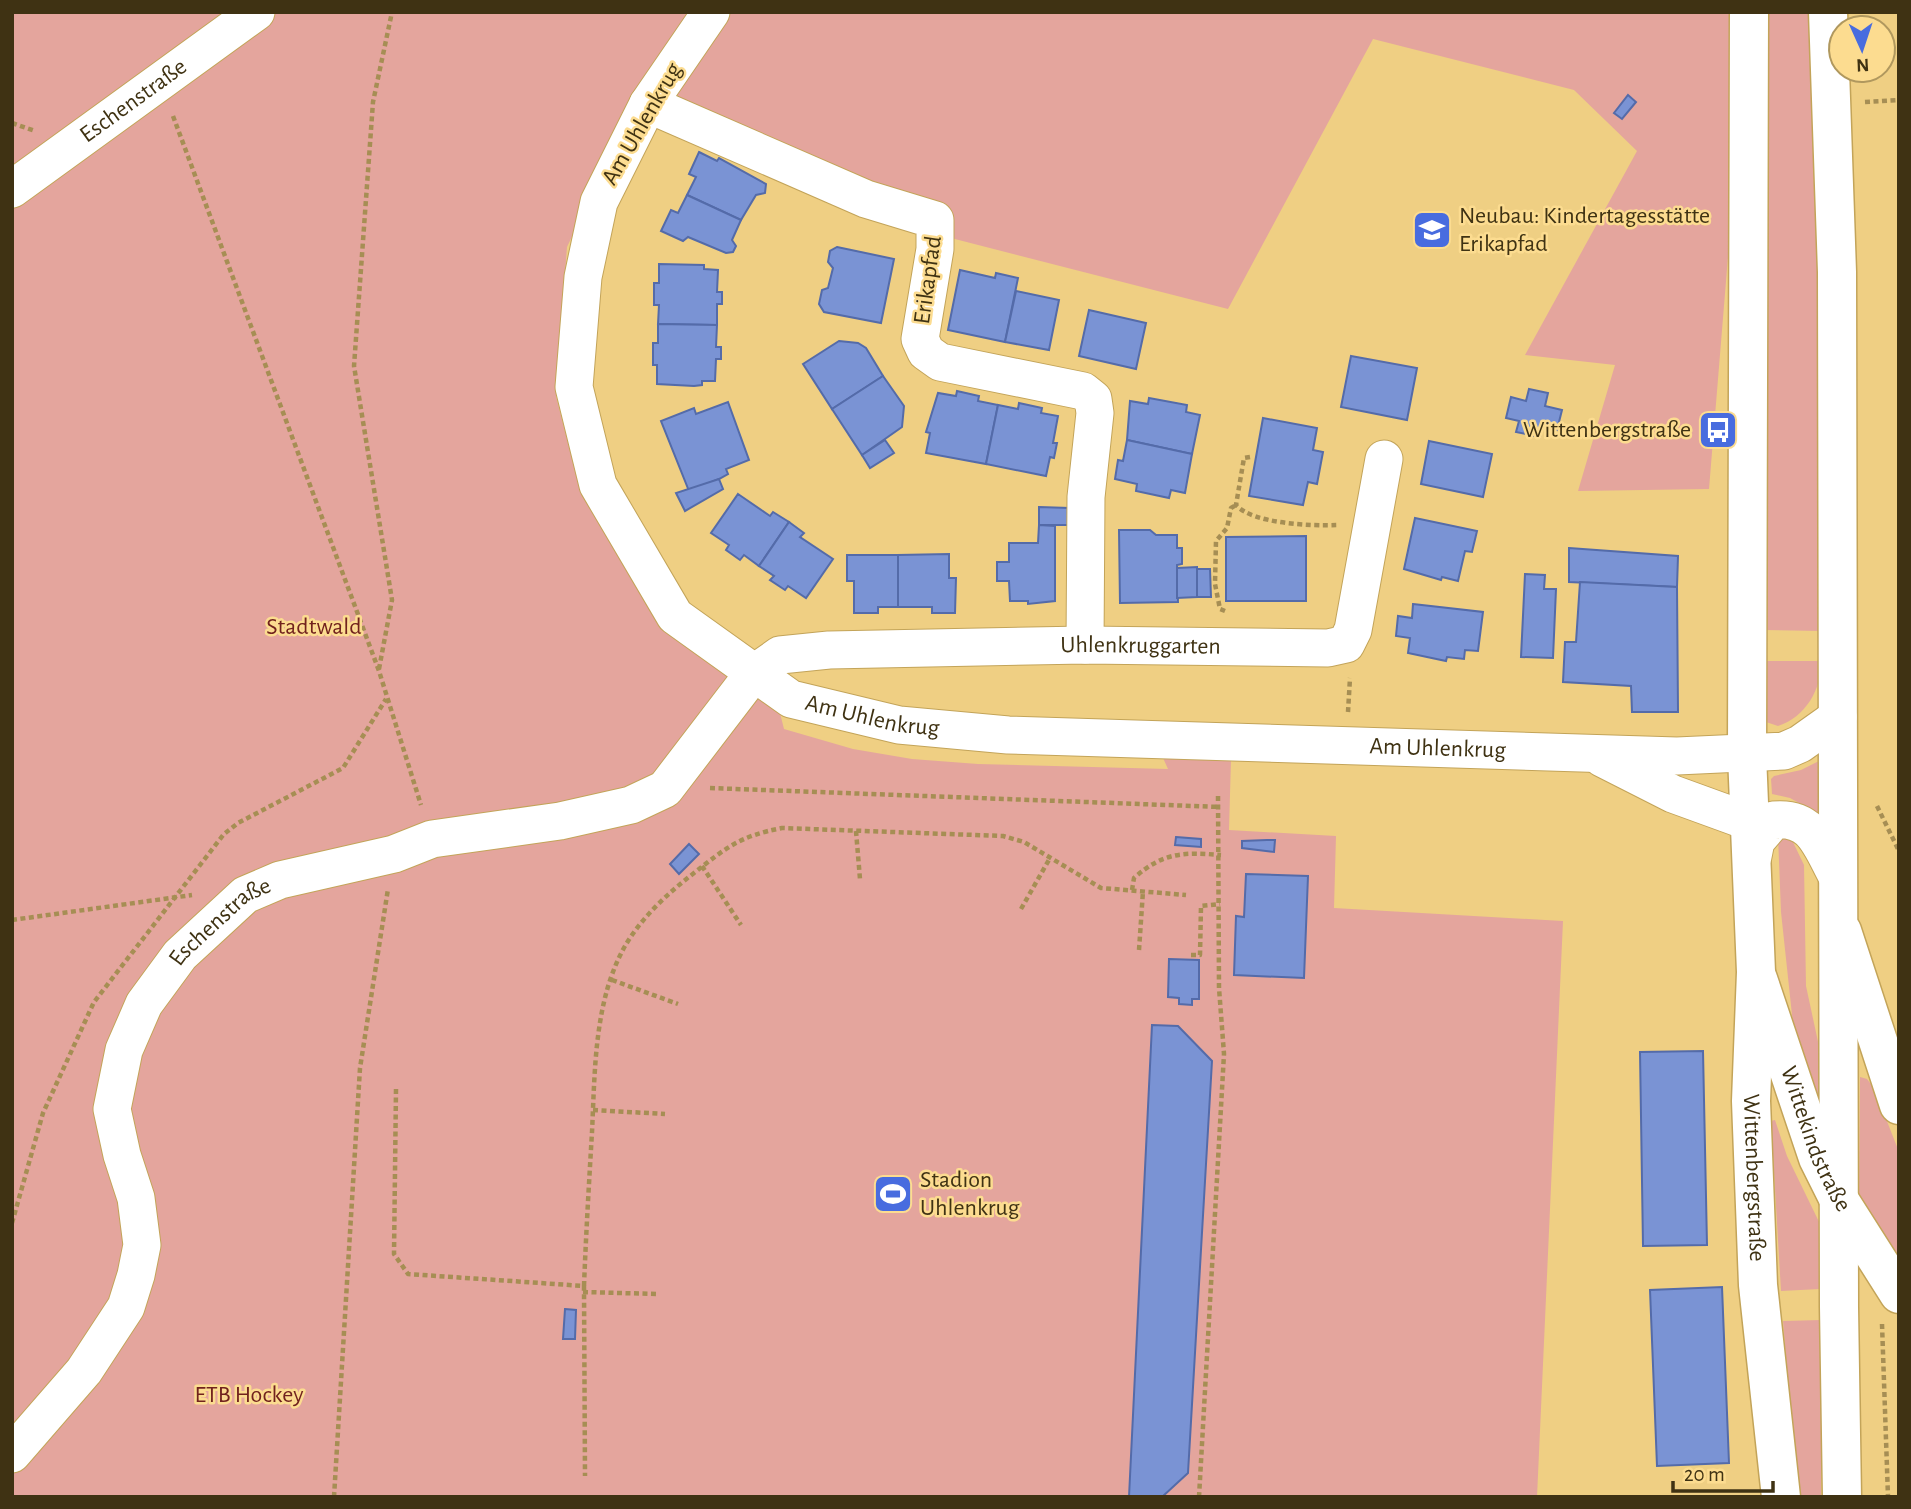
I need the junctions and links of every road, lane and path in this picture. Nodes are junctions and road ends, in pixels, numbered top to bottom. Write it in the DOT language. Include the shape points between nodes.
graph roads {
  1 [pos="256,12"];
  2 [pos="392,12"];
  3 [pos="711,12"];
  4 [pos="1749,12"];
  5 [pos="1828,12"];
  6 [pos="159,86"];
  7 [pos="1899,100"];
  8 [pos="1858,102"];
  9 [pos="648,103"];
  10 [pos="12,189"];
  11 [pos="1250,457"];
  12 [pos="1384,459"];
  13 [pos="1236,505"];
  14 [pos="1373,523"];
  15 [pos="1216,597"];
  16 [pos="1085,645"];
  17 [pos="379,671"];
  18 [pos="753,674"];
  19 [pos="1350,676"];
  20 [pos="1349,703"];
  21 [pos="1838,717"];
  22 [pos="1591,753"];
  23 [pos="1747,755"];
  24 [pos="665,789"];
  25 [pos="1219,794"];
  26 [pos="1877,806"];
  27 [pos="1220,807"];
  28 [pos="856,831"];
  29 [pos="432,839"];
  30 [pos="1752,839"];
  31 [pos="1899,851"];
  32 [pos="394,854"];
  33 [pos="1221,855"];
  34 [pos="1050,858"];
  35 [pos="702,866"];
  36 [pos="860,878"];
  37 [pos="1838,878"];
  38 [pos="1132,890"];
  39 [pos="1143,891"];
  40 [pos="245,895"];
  41 [pos="1186,895"];
  42 [pos="1220,904"];
  43 [pos="1021,909"];
  44 [pos="1838,916"];
  45 [pos="12,920"];
  46 [pos="741,925"];
  47 [pos="1139,950"];
  48 [pos="1191,955"];
  49 [pos="1756,972"];
  50 [pos="612,979"];
  51 [pos="678,1004"];
  52 [pos="396,1089"];
  53 [pos="1899,1105"];
  54 [pos="593,1110"];
  55 [pos="665,1114"];
  56 [pos="1838,1198"];
  57 [pos="584,1289"];
  58 [pos="658,1294"];
  59 [pos="1888,1304"];
  60 [pos="12,1454"];
  61 [pos="585,1476"];
  62 [pos="334,1497"];
  63 [pos="1199,1497"];
  64 [pos="1781,1497"];
  65 [pos="1842,1497"];
  66 [pos="1888,1497"];
  1 -- 6 [label="street, Eschenstraße"];
  2 -- 17 [label="path" via="373,102 354,366 392,600"];
  3 -- 9 [label="street, Am Uhlenkrug"];
  4 -- 23 [label="main road, Wittenbergstraße"];
  5 -- 21 [label="main road" via="1837,271"];
  6 -- 10 [label="street, Eschenstraße"];
  6 -- 17 [label="path"];
  7 -- 8 [label="path"];
  9 -- 16 [label="street, Erikapfad" via="866,199 935,220 935,249 921,322 920,340 926,352 940,362 1083,391 1093,398 1086,497"];
  9 -- 18 [label="street, Am Uhlenkrug" via="599,202 583,277 574,387 598,485 676,616"];
  11 -- 13 [label="path" via="1244,458"];
  12 -- 14 [label="street, Uhlenkruggarten"];
  13 -- 14 [label="path" via="1245,514 1314,526"];
  13 -- 15 [label="path" via="1216,541"];
  14 -- 16 [label="street, Uhlenkruggarten" via="1353,630 1346,644 1328,648"];
  16 -- 18 [label="street, Uhlenkruggarten" via="830,650 780,655"];
  17 -- 29 [label="path"];
  18 -- 22 [label="street, Am Uhlenkrug" via="791,699 899,725 1008,735"];
  18 -- 24 [label="street, Eschenstraße"];
  19 -- 20 [label="path"];
  21 -- 23 [label="street, Am Uhlenkrug" via="1784,751"];
  21 -- 37 [label="main road"];
  22 -- 23 [label="street, Am Uhlenkrug"];
  22 -- 30 [label="street, Am Uhlenkrug"];
  23 -- 30 [label="main road, Wittenbergstraße"];
  24 -- 27 [label="path"];
  24 -- 29 [label="street, Eschenstraße" via="596,814"];
  25 -- 27 [label="path"];
  26 -- 31 [label="path"];
  27 -- 33 [label="path"];
  28 -- 34 [label="path" via="1003,836"];
  28 -- 35 [label="path" via="782,828 750,834"];
  28 -- 36 [label="path"];
  29 -- 32 [label="street, Eschenstraße"];
  30 -- 37 [label="street, Wittenbergstraße" via="1756,841 1774,820 1799,820"];
  30 -- 49 [label="main road, Wittenbergstraße"];
  32 -- 40 [label="street, Eschenstraße" via="280,880"];
  32 -- 62 [label="path" via="360,1068"];
  33 -- 38 [label="path" via="1174,854 1133,878"];
  33 -- 42 [label="path"];
  34 -- 38 [label="path" via="1101,888"];
  34 -- 43 [label="path"];
  35 -- 46 [label="path"];
  35 -- 50 [label="path" via="671,890 643,921 625,946"];
  37 -- 44 [label="main road"];
  38 -- 39 [label="path"];
  39 -- 41 [label="path"];
  39 -- 47 [label="path"];
  40 -- 45 [label="path" via="204,893"];
  40 -- 60 [label="street, Eschenstraße" via="180,955 144,1004 124,1050 112,1109 136,1198 142,1245 136,1275 126,1307 84,1371"];
  42 -- 48 [label="path" via="1201,905 1199,955"];
  42 -- 63 [label="path" via="1224,1054"];
  44 -- 53 [label="main road"];
  44 -- 56 [label="main road"];
  49 -- 56 [label="main road, Wittekindstraße" via="1798,1107"];
  49 -- 64 [label="main road, Wittenbergstraße" via="1751,1101 1758,1272"];
  50 -- 51 [label="path"];
  50 -- 54 [label="path" via="597,1044"];
  52 -- 57 [label="path" via="394,1255 408,1274"];
  54 -- 55 [label="path"];
  54 -- 57 [label="path"];
  56 -- 59 [label="main road, Wittekindstraße"];
  56 -- 65 [label="main road"];
  57 -- 58 [label="path"];
  57 -- 61 [label="path"];
  59 -- 66 [label="path" via="1883,1326"];
}
